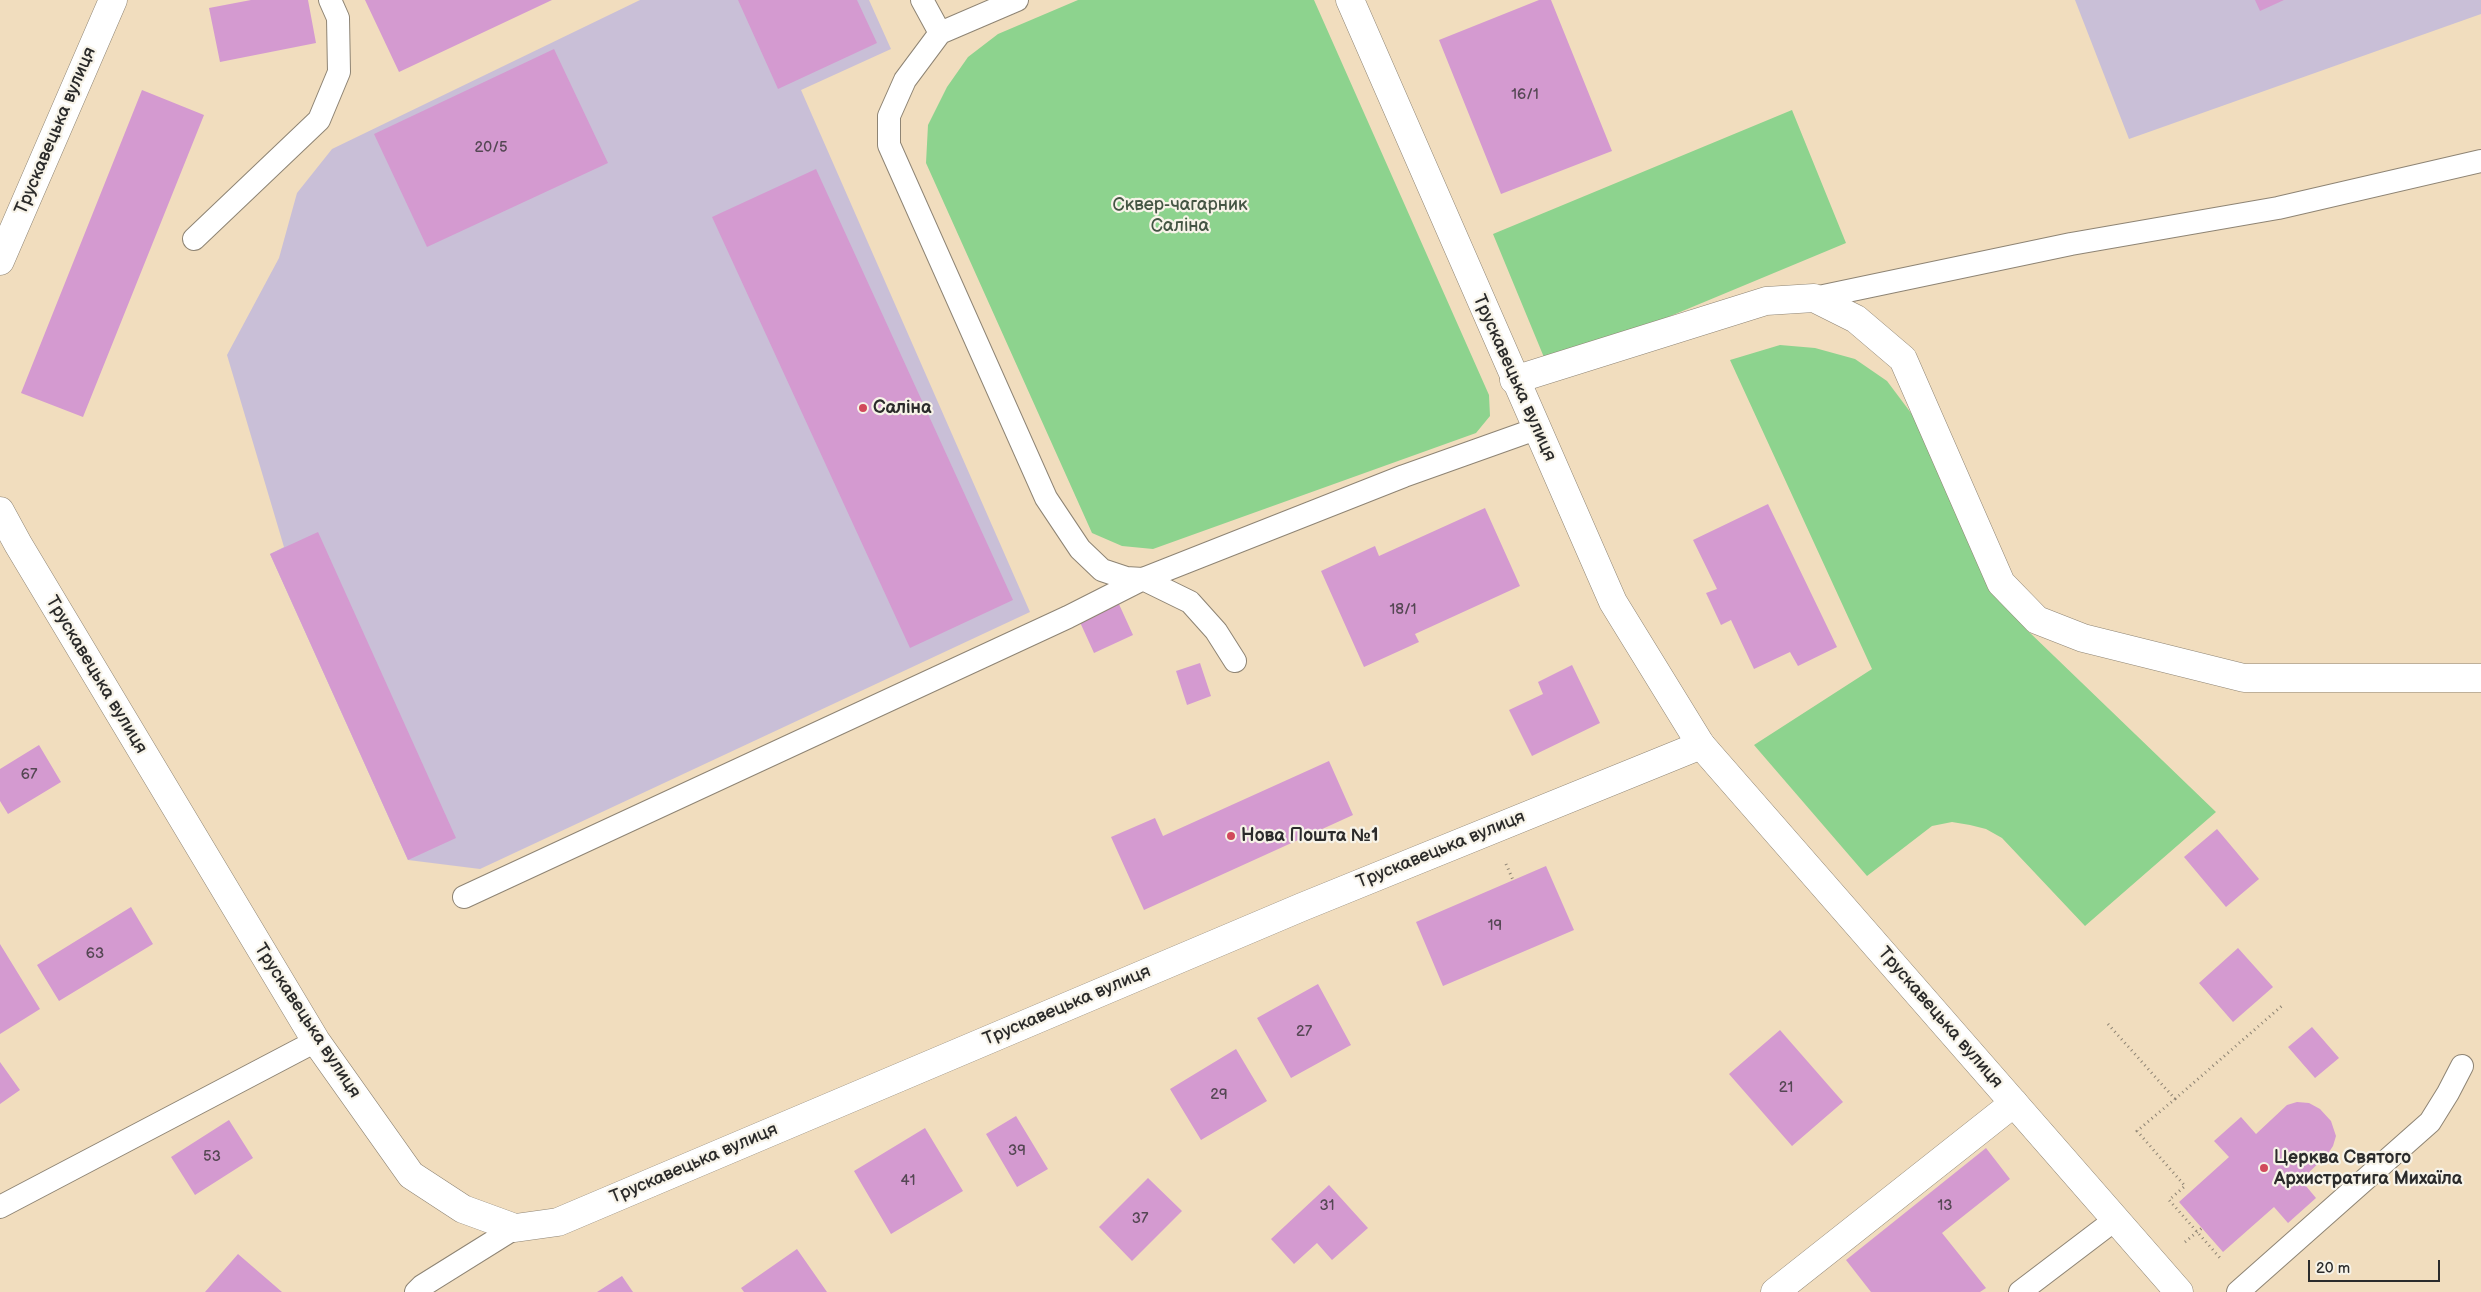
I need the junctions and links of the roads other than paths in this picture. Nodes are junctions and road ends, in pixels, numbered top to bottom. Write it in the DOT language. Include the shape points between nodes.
graph roads {
  1 [pos="112,0"];
  2 [pos="330,0"];
  3 [pos="922,0"];
  4 [pos="1018,0"];
  5 [pos="1350,0"];
  6 [pos="940,33"];
  7 [pos="2481,161"];
  8 [pos="194,239"];
  9 [pos="0,262"];
  10 [pos="1814,298"];
  11 [pos="1514,380"];
  12 [pos="1536,429"];
  13 [pos="0,511"];
  14 [pos="1143,579"];
  15 [pos="1235,661"];
  16 [pos="2481,678"];
  17 [pos="1701,745"];
  18 [pos="464,897"];
  19 [pos="316,1041"];
  20 [pos="2462,1066"];
  21 [pos="2014,1103"];
  22 [pos="0,1207"];
  23 [pos="2116,1219"];
  24 [pos="515,1228"];
  25 [pos="416,1292"];
  26 [pos="1775,1292"];
  27 [pos="2020,1292"];
  28 [pos="2179,1292"];
  29 [pos="2238,1292"];
  1 -- 9 [label="street, Трускавецька вулиця"];
  2 -- 8 [label="lane" via="338,18 340,72 319,120"];
  3 -- 6 [label="lane"];
  4 -- 6 [label="lane"];
  5 -- 11 [label="street, Трускавецька вулиця"];
  6 -- 14 [label="lane" via="905,80 889,116 889,145 1046,498 1080,549 1102,570 1126,578"];
  7 -- 10 [label="lane" via="2278,208 2071,244"];
  10 -- 11 [label="street" via="1766,301"];
  10 -- 16 [label="street" via="1856,319 1903,359 2001,583 2037,620 2082,638 2244,678"];
  11 -- 12 [label="street, Трускавецька вулиця"];
  12 -- 14 [label="lane" via="1404,476"];
  12 -- 17 [label="street, Трускавецька вулиця" via="1613,602"];
  13 -- 19 [label="street, Трускавецька вулиця"];
  14 -- 15 [label="lane" via="1190,602 1216,631"];
  14 -- 18 [label="lane"];
  17 -- 21 [label="street, Трускавецька вулиця"];
  17 -- 24 [label="street, Трускавецька вулиця" via="1302,907 558,1222"];
  19 -- 22 [label="lane"];
  19 -- 24 [label="street, Трускавецька вулиця" via="411,1174 463,1209"];
  20 -- 29 [label="lane" via="2430,1122"];
  21 -- 23 [label="street, Трускавецька вулиця"];
  21 -- 26 [label="street"];
  23 -- 27 [label="lane"];
  23 -- 28 [label="street, Трускавецька вулиця"];
  24 -- 25 [label="lane"];
}
